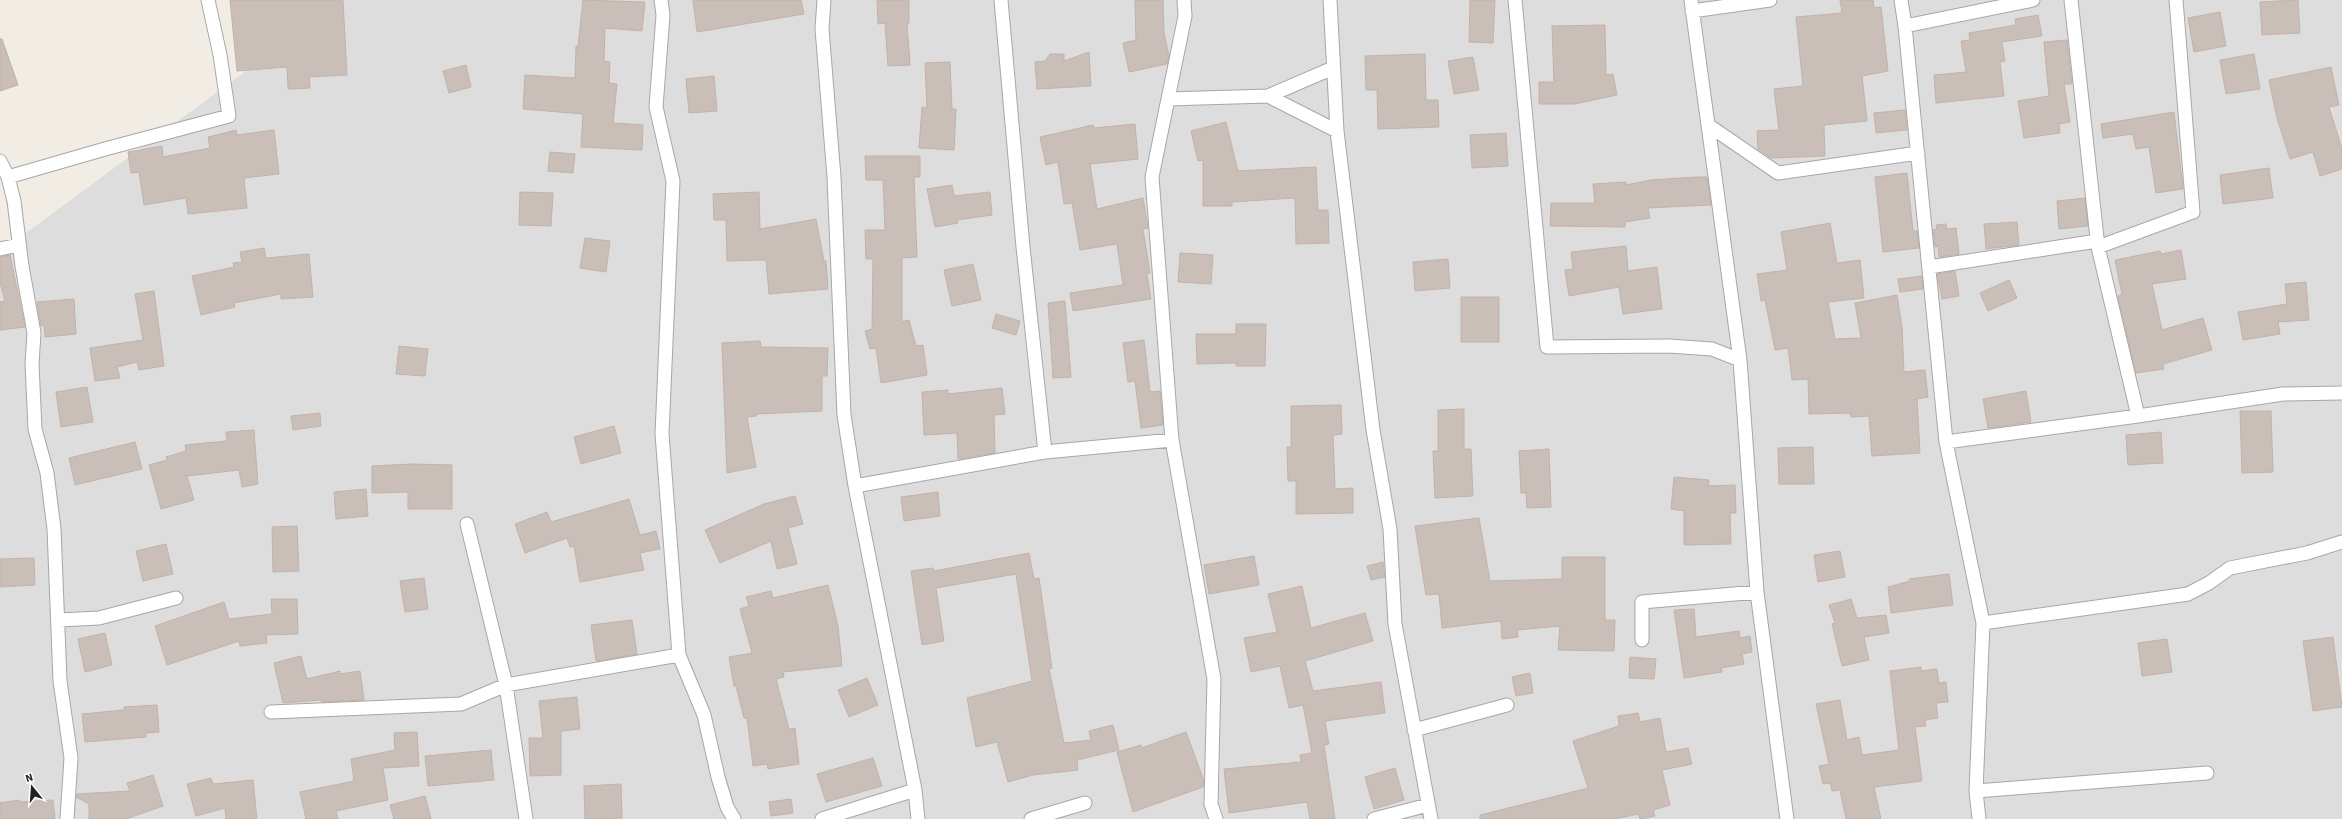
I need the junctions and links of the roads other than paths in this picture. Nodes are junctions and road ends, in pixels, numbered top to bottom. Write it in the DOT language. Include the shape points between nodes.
graph roads {
  1 [pos="208,0"];
  2 [pos="661,0"];
  3 [pos="824,0"];
  4 [pos="1002,0"];
  5 [pos="1184,0"];
  6 [pos="1330,0"];
  7 [pos="1515,0"];
  8 [pos="1770,0"];
  9 [pos="1901,0"];
  10 [pos="2033,0"];
  11 [pos="2071,0"];
  12 [pos="2176,0"];
  13 [pos="1691,6"];
  14 [pos="1905,26"];
  15 [pos="1334,68"];
  16 [pos="1268,96"];
  17 [pos="1168,99"];
  18 [pos="1708,125"];
  19 [pos="1337,132"];
  20 [pos="1918,153"];
  21 [pos="0,161"];
  22 [pos="8,177"];
  23 [pos="2098,244"];
  24 [pos="19,245"];
  25 [pos="0,249"];
  26 [pos="1929,268"];
  27 [pos="1740,360"];
  28 [pos="2342,393"];
  29 [pos="2138,416"];
  30 [pos="1172,440"];
  31 [pos="1946,442"];
  32 [pos="1045,452"];
  33 [pos="855,486"];
  34 [pos="467,524"];
  35 [pos="2342,542"];
  36 [pos="1757,592"];
  37 [pos="176,598"];
  38 [pos="59,620"];
  39 [pos="1983,623"];
  40 [pos="1642,640"];
  41 [pos="679,656"];
  42 [pos="506,684"];
  43 [pos="1507,705"];
  44 [pos="271,712"];
  45 [pos="1414,730"];
  46 [pos="2207,773"];
  47 [pos="914,790"];
  48 [pos="1976,791"];
  49 [pos="1085,803"];
  50 [pos="1428,805"];
  51 [pos="67,819"];
  52 [pos="526,819"];
  53 [pos="734,819"];
  54 [pos="822,819"];
  55 [pos="918,819"];
  56 [pos="1031,819"];
  57 [pos="1216,819"];
  58 [pos="1374,819"];
  59 [pos="1431,819"];
  60 [pos="1787,819"];
  61 [pos="1979,819"];
  1 -- 22 [label="street" via="220,55 229,116"];
  2 -- 41 [label="street" via="663,15 656,107 673,181 662,434"];
  3 -- 33 [label="street" via="822,29 834,177 844,415"];
  4 -- 32 [label="street" via="1023,247"];
  5 -- 17 [label="street" via="1185,16"];
  6 -- 15 [label="street"];
  7 -- 27 [label="street" via="1547,347 1669,346 1712,349"];
  8 -- 13 [label="street"];
  9 -- 14 [label="street"];
  10 -- 14 [label="street"];
  11 -- 23 [label="street"];
  12 -- 23 [label="street" via="2192,212"];
  13 -- 18 [label="street"];
  14 -- 20 [label="street"];
  15 -- 16 [label="street"];
  15 -- 19 [label="street"];
  16 -- 17 [label="street"];
  16 -- 19 [label="street"];
  17 -- 30 [label="street" via="1152,177"];
  18 -- 20 [label="street" via="1778,173"];
  18 -- 27 [label="street"];
  19 -- 45 [label="street" via="1373,430 1390,529 1396,624"];
  20 -- 26 [label="street"];
  21 -- 22 [label="street"];
  22 -- 24 [label="street" via="14,201"];
  23 -- 26 [label="street"];
  23 -- 29 [label="street"];
  24 -- 25 [label="street"];
  24 -- 38 [label="street" via="34,333 32,364 35,429 47,473 54,529"];
  26 -- 31 [label="street"];
  27 -- 36 [label="street"];
  28 -- 29 [label="street" via="2283,394"];
  29 -- 31 [label="street"];
  30 -- 32 [label="street"];
  30 -- 57 [label="street" via="1214,679 1211,804"];
  31 -- 39 [label="street"];
  32 -- 33 [label="street"];
  33 -- 47 [label="street"];
  34 -- 42 [label="street"];
  35 -- 39 [label="street" via="2307,553 2230,568 2188,594"];
  36 -- 40 [label="street" via="1642,602"];
  36 -- 60 [label="street"];
  37 -- 38 [label="street" via="99,618"];
  38 -- 51 [label="street" via="60,681 71,758"];
  39 -- 48 [label="street"];
  41 -- 42 [label="street"];
  41 -- 53 [label="street" via="704,715 718,777 727,807"];
  42 -- 44 [label="street" via="461,704"];
  42 -- 52 [label="street"];
  43 -- 45 [label="street"];
  45 -- 50 [label="street"];
  46 -- 48 [label="street"];
  47 -- 54 [label="street"];
  47 -- 55 [label="street"];
  48 -- 61 [label="street"];
  49 -- 56 [label="street"];
  50 -- 58 [label="street"];
  50 -- 59 [label="street"];
}
